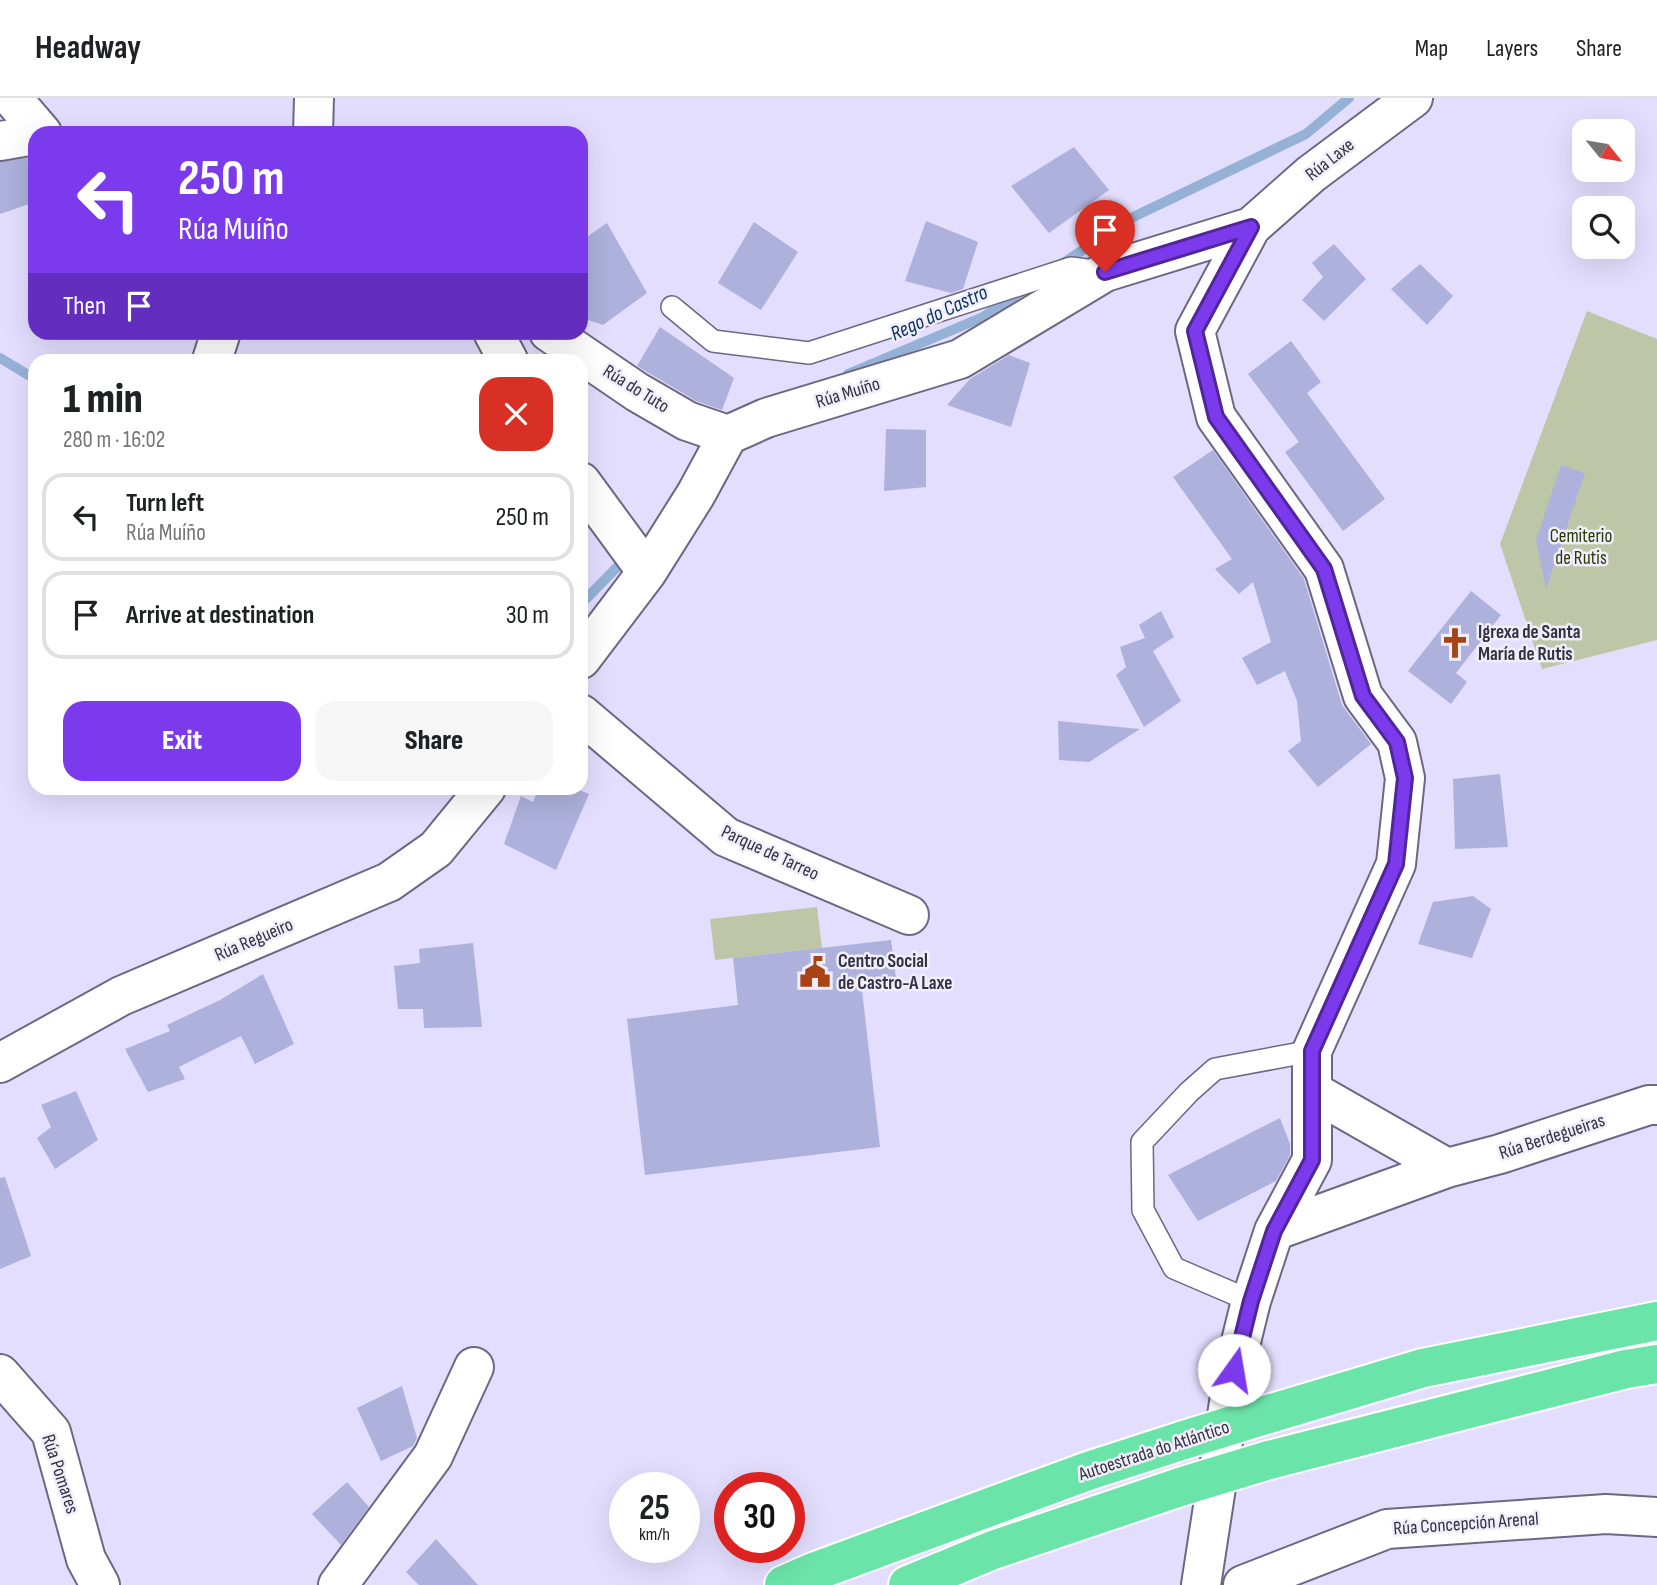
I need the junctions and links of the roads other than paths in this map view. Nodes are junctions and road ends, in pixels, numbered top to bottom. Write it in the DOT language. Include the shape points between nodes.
graph roads {
  1 [pos="12,98"];
  2 [pos="314,98"];
  3 [pos="1413,98"];
  4 [pos="36,126"];
  5 [pos="313,126"];
  6 [pos="28,136"];
  7 [pos="0,141"];
  8 [pos="1251,227"];
  9 [pos="1105,272"];
  10 [pos="672,307"];
  11 [pos="561,340"];
  12 [pos="582,354"];
  13 [pos="588,358"];
  14 [pos="728,435"];
  15 [pos="588,492"];
  16 [pos="647,572"];
  17 [pos="588,650"];
  18 [pos="588,720"];
  19 [pos="480,795"];
  20 [pos="909,915"];
  21 [pos="1312,1051"];
  22 [pos="0,1063"];
  23 [pos="1312,1091"];
  24 [pos="1657,1105"];
  25 [pos="1447,1168"];
  26 [pos="1274,1231"];
  27 [pos="1251,1301"];
  28 [pos="1657,1321"];
  29 [pos="1657,1364"];
  30 [pos="474,1367"];
  31 [pos="0,1374"];
  32 [pos="1657,1517"];
  33 [pos="100,1585"];
  34 [pos="338,1585"];
  35 [pos="784,1585"];
  36 [pos="908,1585"];
  37 [pos="1201,1585"];
  38 [pos="1243,1585"];
  1 -- 4 [label="street"];
  2 -- 5 [label="street"];
  3 -- 8 [label="street, Rúa Laxe" via="1311,174"];
  6 -- 7 [label="street"];
  8 -- 9 [label="street, Rúa Muíño"];
  8 -- 21 [label="street" via="1195,331 1216,417 1324,569 1363,696 1397,742 1405,778 1396,864"];
  9 -- 10 [label="lane, Rúa Muíño" via="1071,268 809,353 713,341"];
  9 -- 14 [label="street, Rúa Muíño" via="960,359 766,418"];
  11 -- 12 [label="street, Rúa do Tuto"];
  13 -- 14 [label="street, Rúa do Tuto" via="687,421"];
  14 -- 16 [label="street"];
  15 -- 16 [label="street"];
  16 -- 17 [label="street"];
  18 -- 20 [label="street, Parque de Tarreo" via="726,837"];
  19 -- 22 [label="street, Rúa Regueiro" via="436,849 389,882 121,996"];
  21 -- 23 [label="street"];
  21 -- 27 [label="lane" via="1215,1069 1142,1142 1143,1210 1174,1268"];
  23 -- 25 [label="street"];
  23 -- 26 [label="street" via="1312,1160"];
  24 -- 25 [label="street, Rúa Berdegueiras"];
  25 -- 26 [label="street, Rúa Berdegueiras"];
  26 -- 27 [label="street"];
  27 -- 37 [label="street" via="1234,1370"];
  28 -- 35 [label="highway, Autoestrada do Atlántico, bridge" via="1423,1368 1272,1413 1088,1471"];
  29 -- 36 [label="highway, bridge" via="1626,1368 1183,1486 993,1550"];
  30 -- 34 [label="street" via="433,1456"];
  31 -- 33 [label="street, Rúa Pomares" via="51,1432 86,1559"];
  32 -- 38 [label="street, Rúa Concepción Arenal" via="1606,1514 1387,1529"];
}
